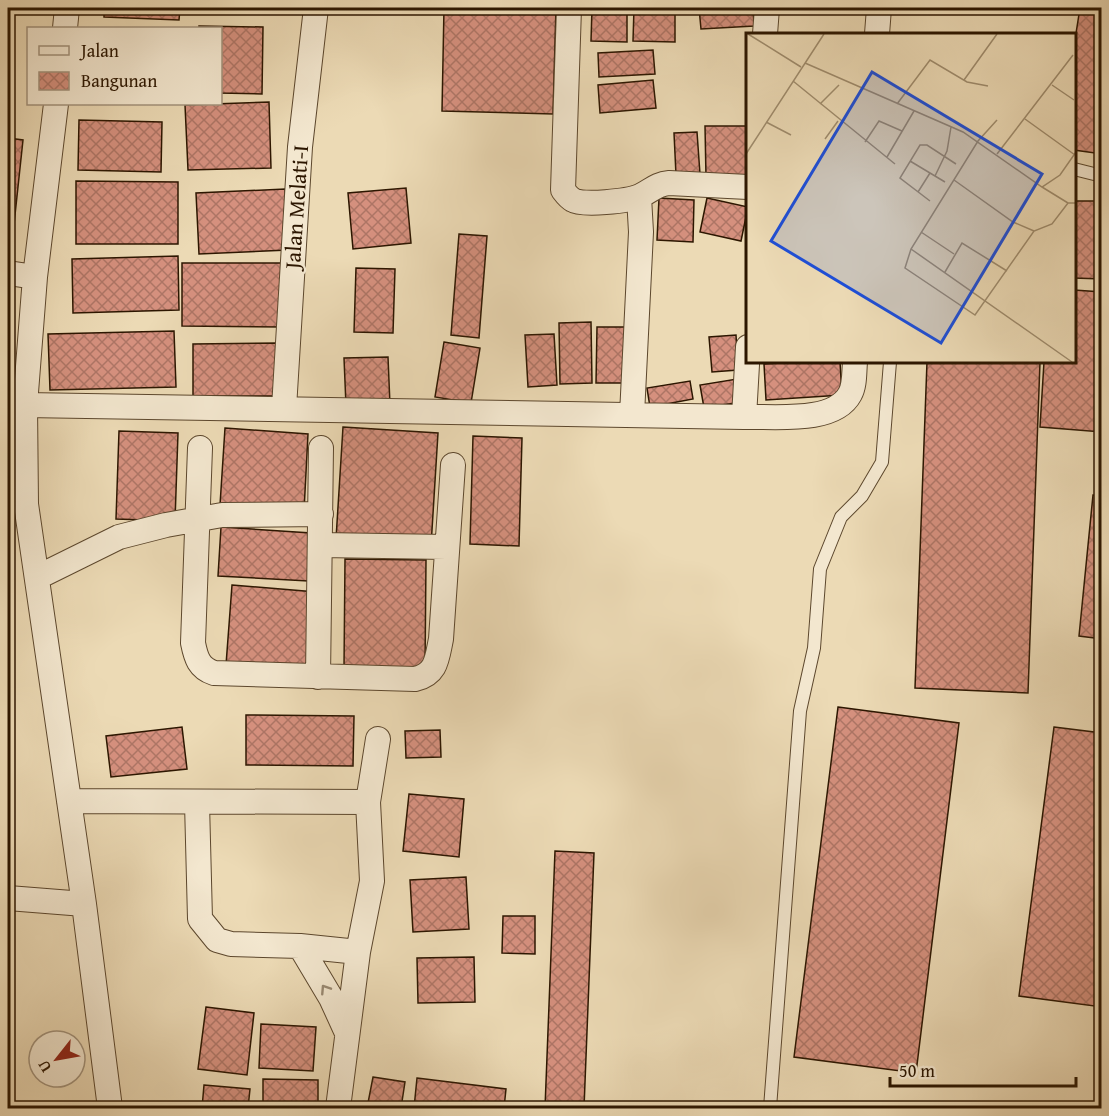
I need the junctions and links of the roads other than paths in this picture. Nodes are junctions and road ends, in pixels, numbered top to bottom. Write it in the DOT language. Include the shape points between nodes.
graph roads {
  1 [pos="67,8"];
  2 [pos="316,8"];
  3 [pos="569,8"];
  4 [pos="767,8"];
  5 [pos="879,8"];
  6 [pos="65,27"];
  7 [pos="765,33"];
  8 [pos="877,33"];
  9 [pos="56,105"];
  10 [pos="1076,170"];
  11 [pos="1101,176"];
  12 [pos="746,187"];
  13 [pos="639,197"];
  14 [pos="8,273"];
  15 [pos="35,277"];
  16 [pos="746,363"];
  17 [pos="855,363"];
  18 [pos="890,363"];
  19 [pos="16,403"];
  20 [pos="284,408"];
  21 [pos="632,415"];
  22 [pos="744,417"];
  23 [pos="200,448"];
  24 [pos="321,448"];
  25 [pos="453,465"];
  26 [pos="321,514"];
  27 [pos="198,518"];
  28 [pos="321,545"];
  29 [pos="446,547"];
  30 [pos="38,577"];
  31 [pos="318,676"];
  32 [pos="378,739"];
  33 [pos="69,801"];
  34 [pos="368,802"];
  35 [pos="197,803"];
  36 [pos="8,898"];
  37 [pos="84,904"];
  38 [pos="300,946"];
  39 [pos="358,952"];
  40 [pos="347,1033"];
  41 [pos="110,1108"];
  42 [pos="338,1108"];
  43 [pos="770,1108"];
  1 -- 6 [label="street"];
  2 -- 20 [label="street, Jalan Melati-I" via="300,147"];
  3 -- 13 [label="street" via="563,190 574,201 583,203"];
  4 -- 7 [label="street"];
  5 -- 8 [label="street"];
  9 -- 15 [label="street"];
  10 -- 11 [label="lane"];
  12 -- 13 [label="street" via="661,183"];
  13 -- 21 [label="street" via="641,232"];
  14 -- 15 [label="street"];
  15 -- 19 [label="street"];
  16 -- 22 [label="street"];
  17 -- 22 [label="street" via="851,393 836,409 824,414"];
  18 -- 43 [label="lane" via="882,462 862,496 841,517 820,569 814,648 800,711"];
  19 -- 20 [label="street"];
  19 -- 30 [label="street"];
  20 -- 21 [label="street"];
  21 -- 22 [label="street"];
  23 -- 27 [label="street"];
  24 -- 26 [label="street"];
  25 -- 29 [label="street"];
  26 -- 27 [label="street"];
  26 -- 28 [label="street"];
  27 -- 30 [label="street" via="119,537"];
  27 -- 31 [label="street" via="193,643 199,663 214,673"];
  28 -- 29 [label="street"];
  28 -- 31 [label="street"];
  29 -- 31 [label="street" via="441,639 436,665 430,674 415,679"];
  30 -- 33 [label="street"];
  32 -- 34 [label="street"];
  33 -- 35 [label="street"];
  33 -- 37 [label="street"];
  34 -- 35 [label="street"];
  34 -- 39 [label="street" via="372,881"];
  35 -- 38 [label="street" via="197,903 207,931 217,940 231,944"];
  36 -- 37 [label="street"];
  37 -- 41 [label="street"];
  38 -- 39 [label="street"];
  40 -- 38 [label="street, one-way"];
  39 -- 40 [label="street"];
  40 -- 42 [label="street"];
}
